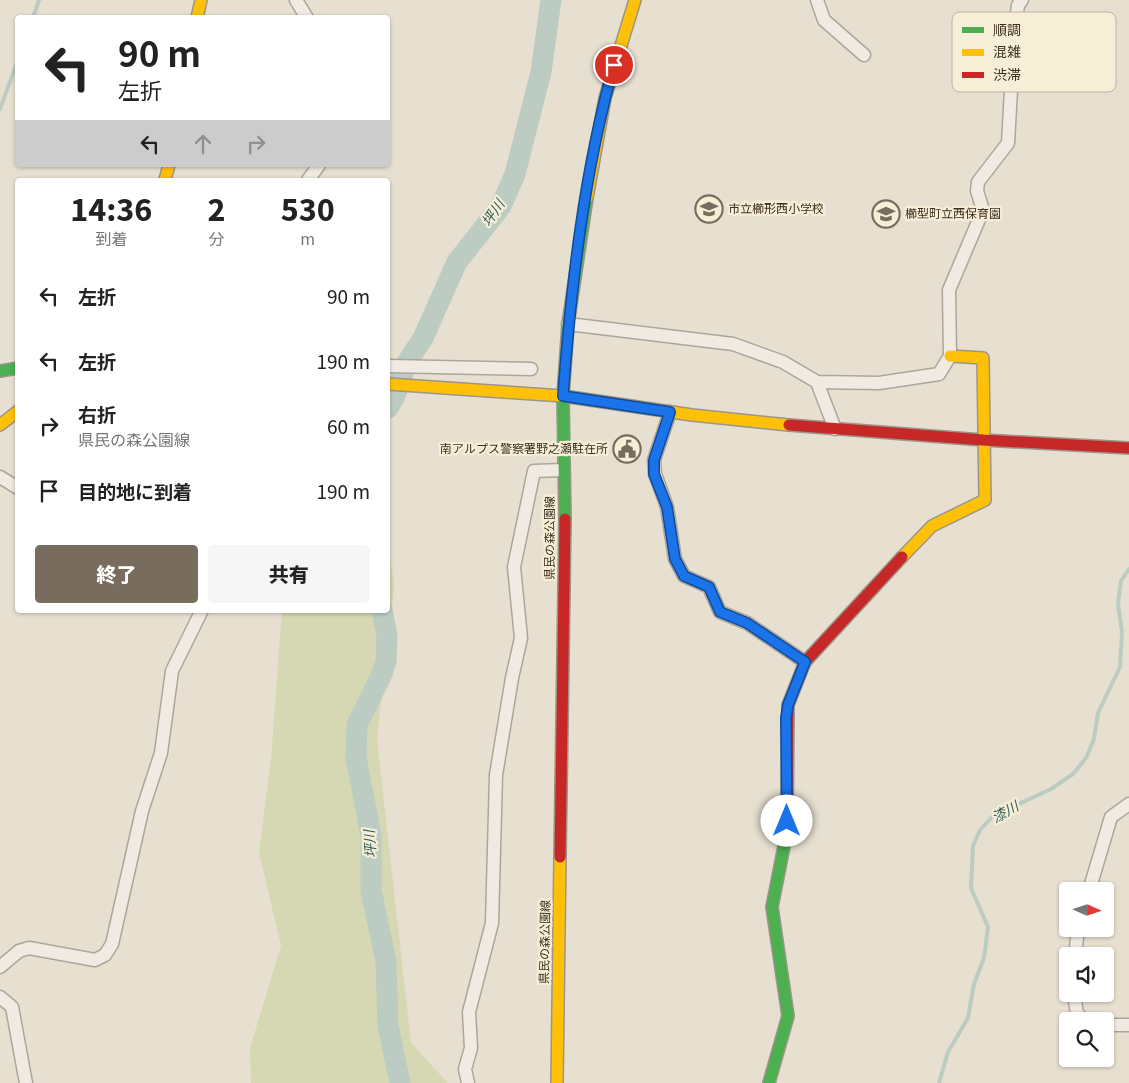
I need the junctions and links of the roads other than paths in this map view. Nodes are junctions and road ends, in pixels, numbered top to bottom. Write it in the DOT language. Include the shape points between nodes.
graph roads {
  1 [pos="201,0"];
  2 [pos="296,0"];
  3 [pos="635,0"];
  4 [pos="817,0"];
  5 [pos="197,15"];
  6 [pos="305,15"];
  7 [pos="864,55"];
  8 [pos="1011,92"];
  9 [pos="318,167"];
  10 [pos="309,178"];
  11 [pos="568,324"];
  12 [pos="950,356"];
  13 [pos="390,366"];
  14 [pos="15,368"];
  15 [pos="531,369"];
  16 [pos="0,371"];
  17 [pos="817,382"];
  18 [pos="390,384"];
  19 [pos="563,396"];
  20 [pos="670,412"];
  21 [pos="15,414"];
  22 [pos="0,426"];
  23 [pos="835,429"];
  24 [pos="983,440"];
  25 [pos="1129,448"];
  26 [pos="563,470"];
  27 [pos="0,477"];
  28 [pos="15,486"];
  29 [pos="201,613"];
  30 [pos="805,662"];
  31 [pos="1129,804"];
  32 [pos="1092,882"];
  33 [pos="0,967"];
  34 [pos="0,998"];
  35 [pos="1114,1025"];
  36 [pos="1129,1025"];
  37 [pos="26,1083"];
  38 [pos="468,1083"];
  39 [pos="556,1083"];
  40 [pos="769,1083"];
  1 -- 5 [label="street"];
  2 -- 6 [label="street"];
  3 -- 11 [label="street, 県民の森公園線" via="605,98"];
  4 -- 7 [label="street" via="824,20"];
  8 -- 12 [label="street" via="1008,143 978,182 977,191 983,210 949,290"];
  9 -- 10 [label="street"];
  11 -- 17 [label="street" via="733,344 783,362"];
  11 -- 19 [label="street, 県民の森公園線"];
  12 -- 17 [label="street" via="939,374 879,383"];
  12 -- 24 [label="street" via="983,358"];
  13 -- 15 [label="street"];
  14 -- 16 [label="street"];
  17 -- 23 [label="street"];
  18 -- 19 [label="street"];
  19 -- 20 [label="street"];
  19 -- 26 [label="street, 県民の森公園線"];
  20 -- 23 [label="street"];
  20 -- 30 [label="street" via="654,460 654,474 667,507 675,559 684,576 709,587 720,612 754,628"];
  21 -- 22 [label="street"];
  23 -- 24 [label="street"];
  24 -- 25 [label="street"];
  24 -- 30 [label="street" via="985,500 932,526"];
  26 -- 38 [label="street" via="534,471 514,567 521,638 496,776 492,923 469,1012 471,1048 465,1069"];
  26 -- 39 [label="street, 県民の森公園線"];
  27 -- 28 [label="street"];
  29 -- 33 [label="street" via="172,671 161,753 142,811 112,944 106,955 95,960 29,948 19,951"];
  30 -- 40 [label="street" via="786,718 787,835 772,908 788,1016"];
  31 -- 32 [label="street" via="1111,817"];
  34 -- 37 [label="street" via="12,1007"];
  35 -- 36 [label="street"];
}
